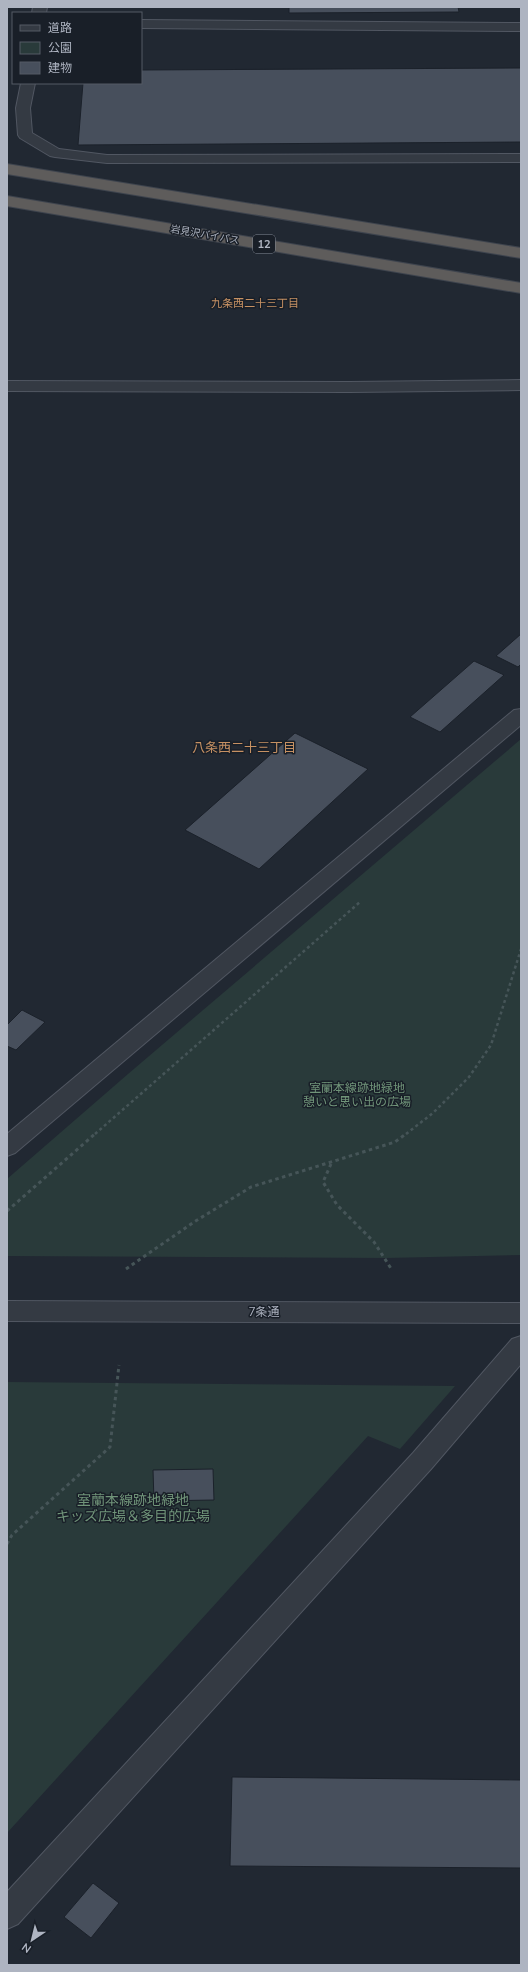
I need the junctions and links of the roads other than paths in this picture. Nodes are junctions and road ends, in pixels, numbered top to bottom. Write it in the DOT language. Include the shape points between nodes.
graph roads {
  1 [pos="142,24"];
  2 [pos="521,27"];
  3 [pos="28,84"];
  4 [pos="521,158"];
  5 [pos="7,169"];
  6 [pos="7,201"];
  7 [pos="521,253"];
  8 [pos="521,288"];
  9 [pos="521,385"];
  10 [pos="7,386"];
  11 [pos="521,715"];
  12 [pos="7,1147"];
  13 [pos="7,1311"];
  14 [pos="521,1313"];
  15 [pos="521,1346"];
  16 [pos="7,1914"];
  1 -- 2 [label="street"];
  3 -- 4 [label="street" via="24,108 25,135 55,153 107,159"];
  5 -- 7 [label="highway"];
  6 -- 8 [label="highway, 岩見沢バイパス / 12"];
  9 -- 10 [label="street"];
  11 -- 12 [label="street"];
  13 -- 14 [label="street, 7条通"];
  15 -- 16 [label="street" via="422,1461"];
}
